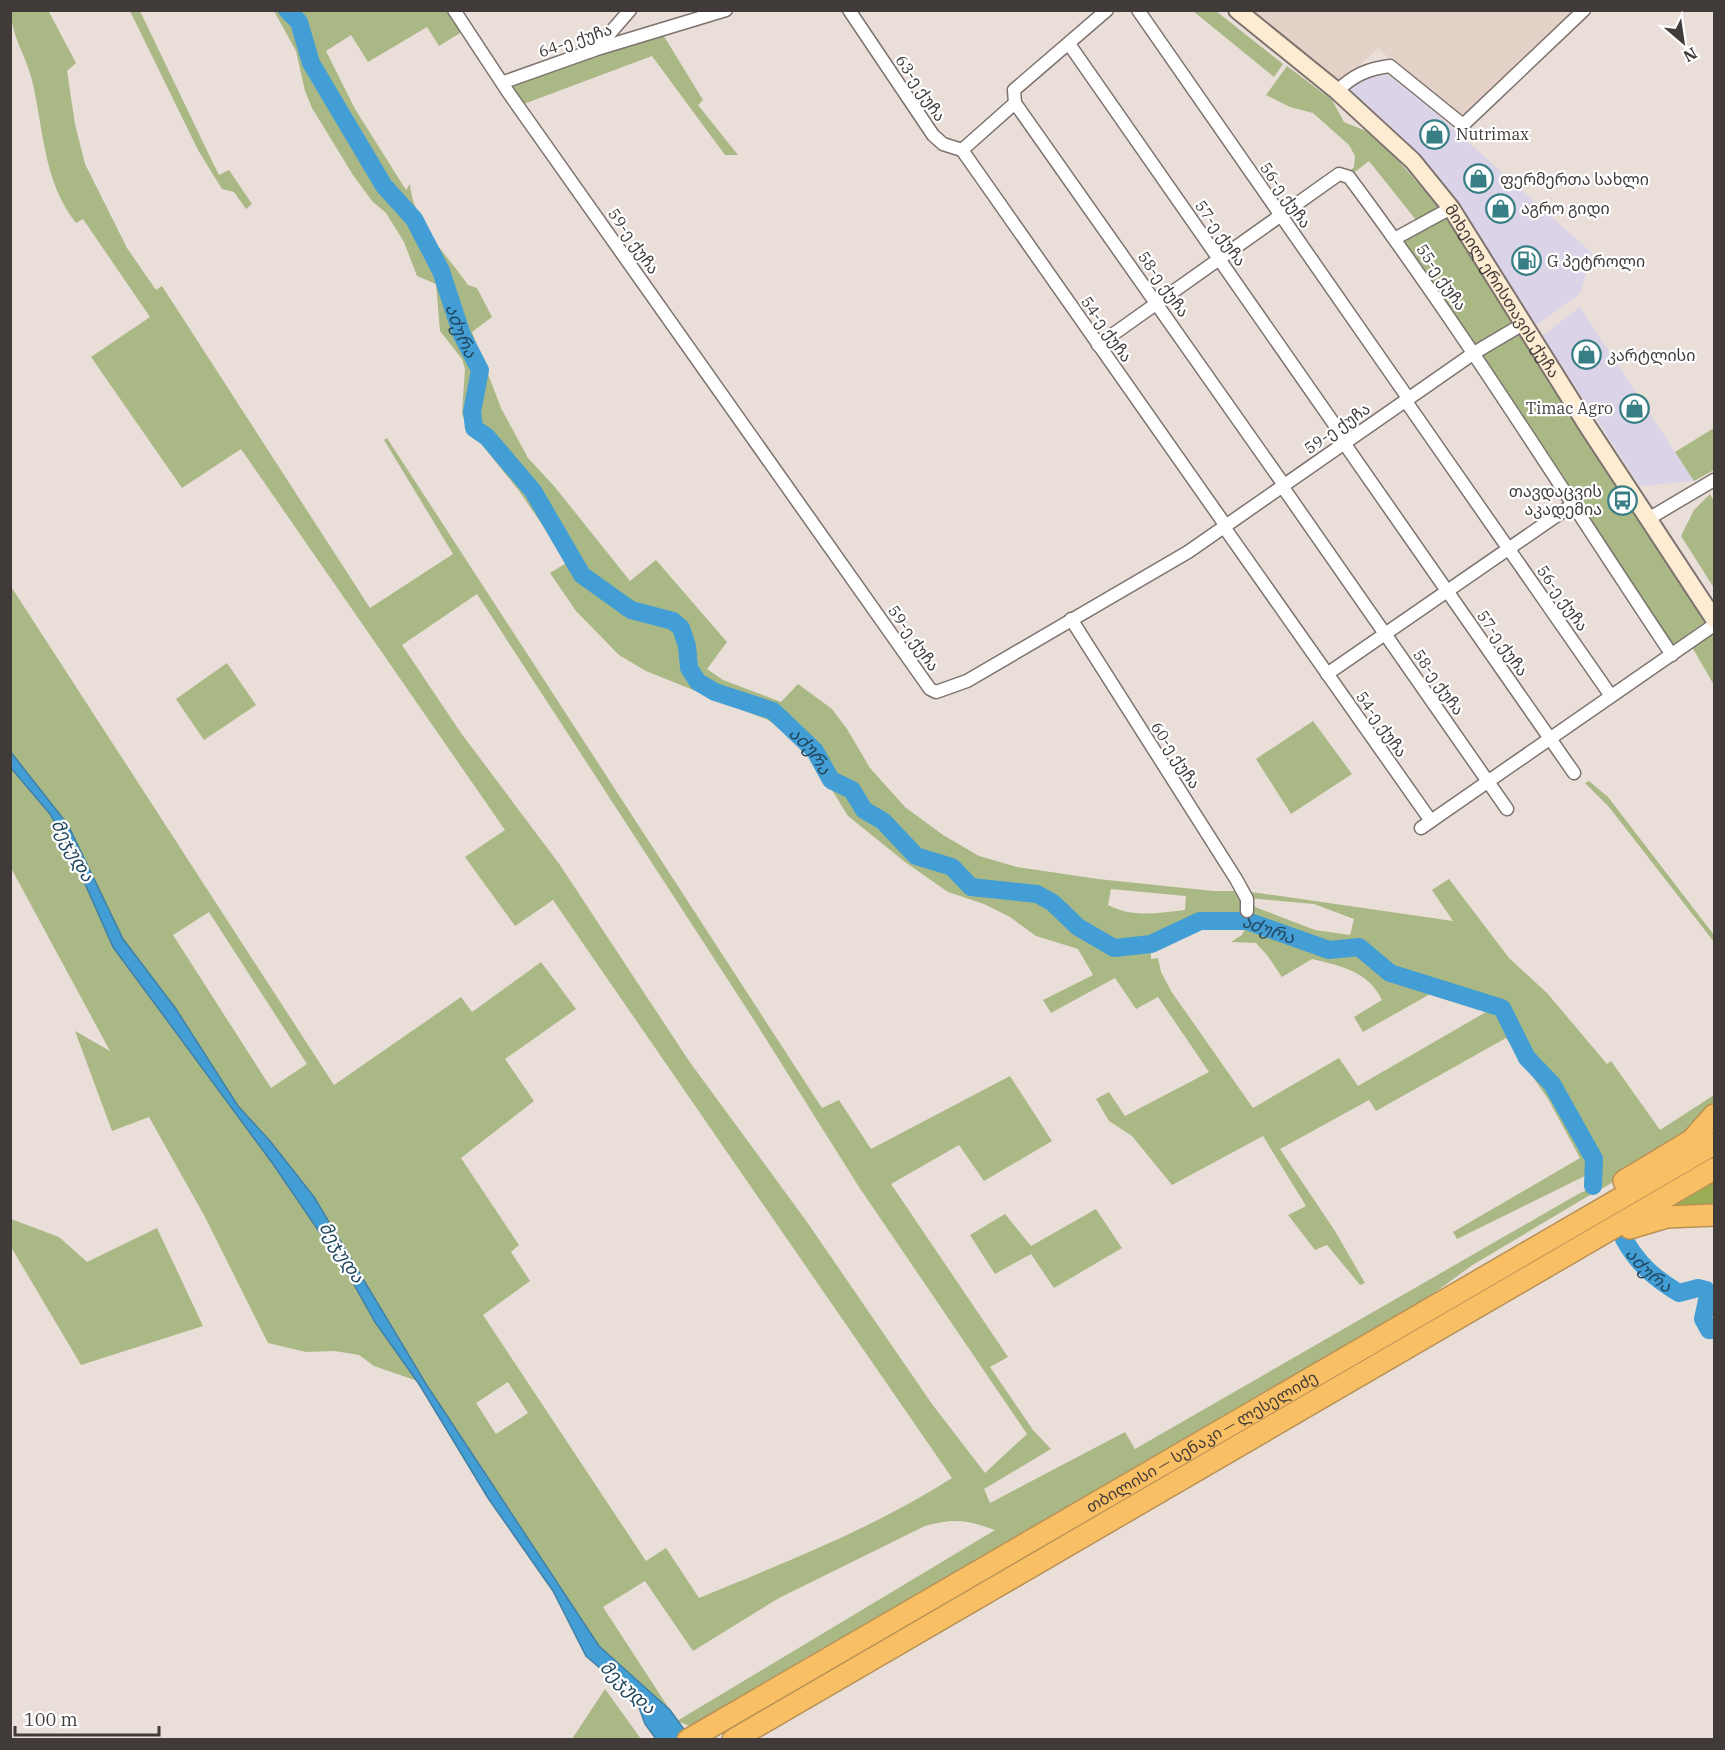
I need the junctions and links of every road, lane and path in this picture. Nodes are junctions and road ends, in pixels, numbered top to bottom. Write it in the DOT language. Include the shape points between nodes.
graph roads {
  1 [pos="454,10"];
  2 [pos="630,10"];
  3 [pos="726,10"];
  4 [pos="849,10"];
  5 [pos="1107,10"];
  6 [pos="1138,10"];
  7 [pos="1237,10"];
  8 [pos="1584,10"];
  9 [pos="1069,44"];
  10 [pos="597,49"];
  11 [pos="506,87"];
  12 [pos="1337,91"];
  13 [pos="1015,103"];
  14 [pos="962,150"];
  15 [pos="1451,208"];
  16 [pos="1280,215"];
  17 [pos="1396,238"];
  18 [pos="1219,259"];
  19 [pos="1157,303"];
  20 [pos="1523,324"];
  21 [pos="1098,345"];
  22 [pos="1474,353"];
  23 [pos="1406,399"];
  24 [pos="1345,442"];
  25 [pos="1714,480"];
  26 [pos="1283,486"];
  27 [pos="1572,505"];
  28 [pos="1648,519"];
  29 [pos="1225,526"];
  30 [pos="1508,548"];
  31 [pos="1447,591"];
  32 [pos="1071,619"];
  33 [pos="1714,619"];
  34 [pos="1714,625"];
  35 [pos="1385,634"];
  36 [pos="1672,655"];
  37 [pos="1327,674"];
  38 [pos="1611,696"];
  39 [pos="1550,739"];
  40 [pos="1574,773"];
  41 [pos="1488,782"];
  42 [pos="1507,809"];
  43 [pos="1247,911"];
  44 [pos="1714,1115"];
  45 [pos="1714,1144"];
  46 [pos="1714,1169"];
  47 [pos="1714,1215"];
  48 [pos="1606,1233"];
  49 [pos="1479,1283"];
  50 [pos="693,1736"];
  51 [pos="733,1740"];
  1 -- 11 [label="street"];
  2 -- 10 [label="street"];
  3 -- 10 [label="street, 64-ე ქუჩა"];
  4 -- 14 [label="street, 63-ე ქუჩა" via="933,135 943,144"];
  5 -- 9 [label="street"];
  6 -- 16 [label="street, 56-ე ქუჩა"];
  7 -- 12 [label="main road, მიხეილ ერისთავის ქუჩა"];
  8 -- 12 [label="street" via="1463,125 1389,66 1354,75"];
  9 -- 13 [label="street" via="1014,90"];
  9 -- 18 [label="street, 57-ე ქუჩა"];
  10 -- 11 [label="street, 64-ე ქუჩა"];
  11 -- 32 [label="street, 59-ე ქუჩა" via="930,689 936,692 967,681"];
  12 -- 15 [label="main road, მიხეილ ერისთავის ქუჩა" via="1413,161"];
  13 -- 14 [label="street"];
  13 -- 19 [label="street, 58-ე ქუჩა"];
  14 -- 21 [label="street, 54-ე ქუჩა"];
  15 -- 17 [label="street"];
  15 -- 20 [label="main road, მიხეილ ერისთავის ქუჩა"];
  16 -- 17 [label="street, 55-ე ქუჩა" via="1339,174 1349,177"];
  16 -- 18 [label="street, 55-ე ქუჩა"];
  16 -- 23 [label="street, 56-ე ქუჩა"];
  17 -- 22 [label="street, 55-ე ქუჩა"];
  18 -- 19 [label="street, 55-ე ქუჩა"];
  18 -- 24 [label="street, 57-ე ქუჩა"];
  19 -- 21 [label="street, 55-ე ქუჩა"];
  19 -- 26 [label="street, 58-ე ქუჩა"];
  20 -- 22 [label="street, 59-ე ქუჩა"];
  20 -- 28 [label="main road, მიხეილ ერისთავის ქუჩა"];
  21 -- 29 [label="street, 54-ე ქუჩა"];
  22 -- 23 [label="street, 59-ე ქუჩა"];
  22 -- 27 [label="street, 55-ე ქუჩა"];
  23 -- 24 [label="street, 59-ე ქუჩა"];
  23 -- 30 [label="street, 56-ე ქუჩა"];
  24 -- 26 [label="street, 59-ე ქუჩა"];
  24 -- 31 [label="street, 57-ე ქუჩა"];
  25 -- 28 [label="street"];
  26 -- 29 [label="street, 59-ე ქუჩა"];
  26 -- 35 [label="street, 58-ე ქუჩა"];
  27 -- 30 [label="street"];
  27 -- 36 [label="street, 55-ე ქუჩა"];
  28 -- 33 [label="main road, მიხეილ ერისთავის ქუჩა"];
  29 -- 32 [label="street, 59-ე ქუჩა" via="1188,552"];
  29 -- 37 [label="street, 54-ე ქუჩა"];
  30 -- 31 [label="street"];
  30 -- 38 [label="street, 56-ე ქუჩა"];
  31 -- 35 [label="street"];
  31 -- 39 [label="street, 57-ე ქუჩა"];
  32 -- 43 [label="street, 60-ე ქუჩა" via="1236,879"];
  34 -- 36 [label="street, 54-ე ქუჩა"];
  35 -- 37 [label="street"];
  35 -- 41 [label="street, 58-ე ქუჩა"];
  36 -- 38 [label="street, 54-ე ქუჩა"];
  37 -- 41 [label="street, 54-ე ქუჩა" via="1426,825"];
  38 -- 39 [label="street, 54-ე ქუჩა"];
  39 -- 40 [label="street, 57-ე ქუჩა"];
  39 -- 41 [label="street, 54-ე ქუჩა"];
  41 -- 42 [label="street, 58-ე ქუჩა"];
  44 -- 49 [label="highway" via="1692,1140 1503,1254"];
  45 -- 49 [label="highway, თბილისი — სენაკი — ლესელიძე"];
  46 -- 48 [label="highway, თბილისი — სენაკი — ლესელიძე"];
  47 -- 48 [label="highway" via="1667,1217"];
  48 -- 51 [label="highway, თბილისი — სენაკი — ლესელიძე"];
  49 -- 50 [label="highway, თბილისი — სენაკი — ლესელიძე"];
}
